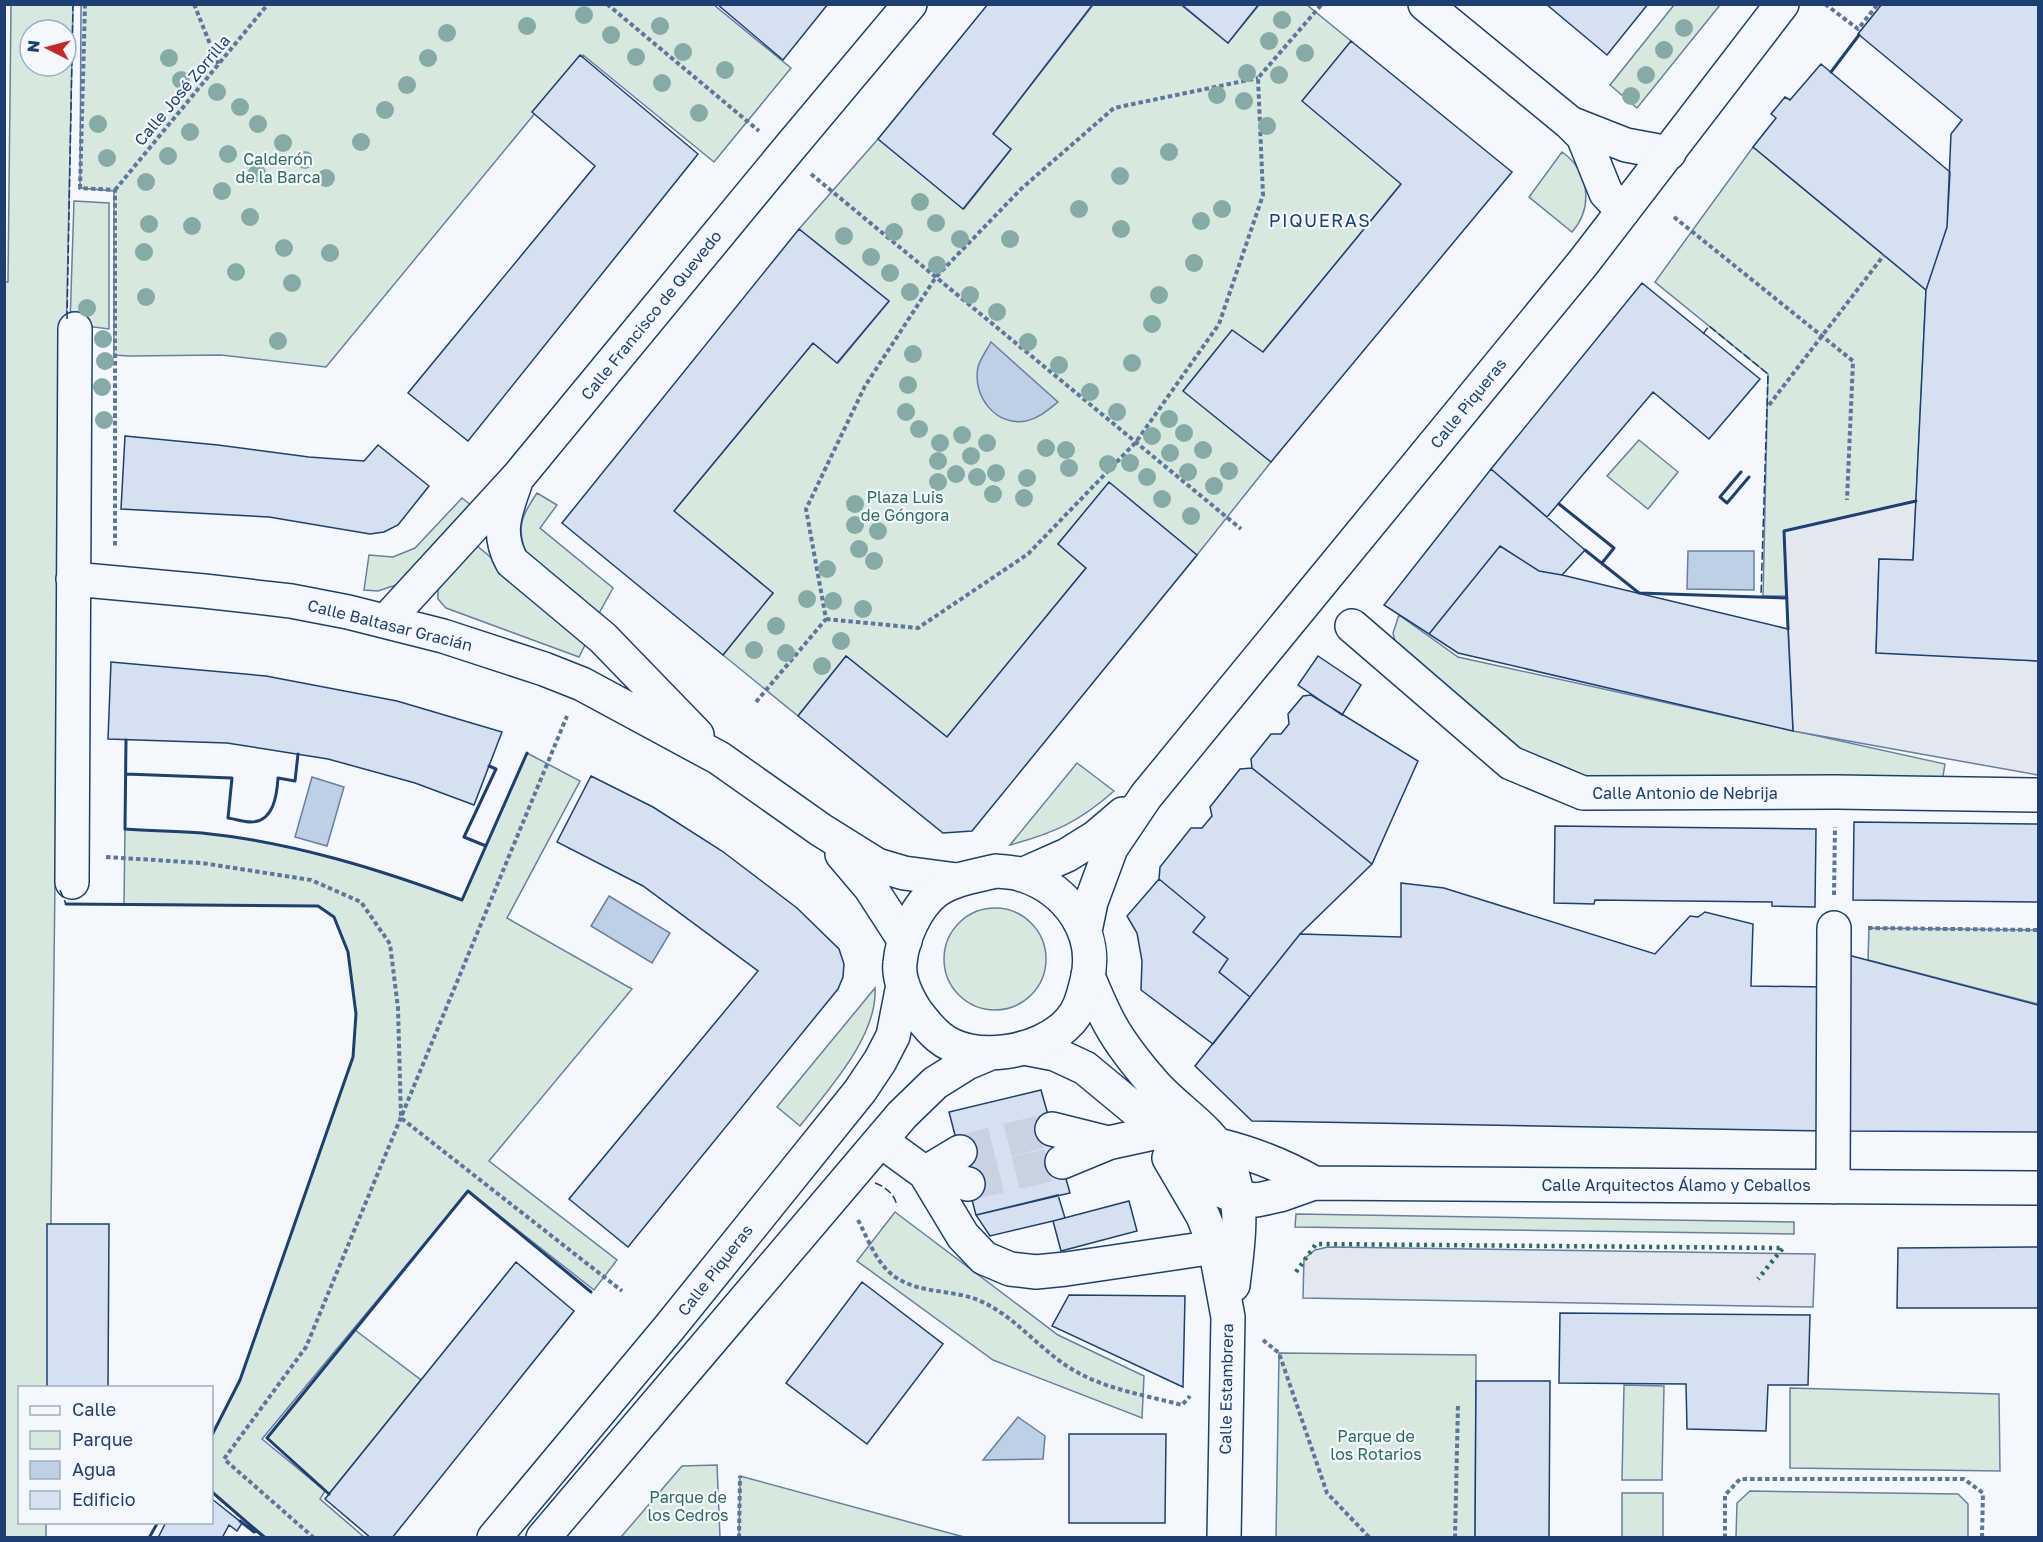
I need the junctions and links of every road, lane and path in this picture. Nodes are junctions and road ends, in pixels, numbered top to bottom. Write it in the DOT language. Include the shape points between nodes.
graph roads {
  1 [pos="85,4"];
  2 [pos="194,4"];
  3 [pos="268,4"];
  4 [pos="607,4"];
  5 [pos="910,4"];
  6 [pos="1322,4"];
  7 [pos="1425,4"];
  8 [pos="1782,4"];
  9 [pos="1825,4"];
  10 [pos="1878,4"];
  11 [pos="219,64"];
  12 [pos="1258,78"];
  13 [pos="1570,123"];
  14 [pos="786,152"];
  15 [pos="1669,153"];
  16 [pos="80,188"];
  17 [pos="114,190"];
  18 [pos="1623,211"];
  19 [pos="1674,217"];
  20 [pos="1884,255"];
  21 [pos="936,278"];
  22 [pos="75,329"];
  23 [pos="1823,336"];
  24 [pos="1768,405"];
  25 [pos="1136,442"];
  26 [pos="518,477"];
  27 [pos="1847,500"];
  28 [pos="1241,529"];
  29 [pos="73,579"];
  30 [pos="826,619"];
  31 [pos="386,621"];
  32 [pos="1352,626"];
  33 [pos="582,684"];
  34 [pos="756,702"];
  35 [pos="719,758"];
  36 [pos="1836,792"];
  37 [pos="2038,795"];
  38 [pos="1146,796"];
  39 [pos="821,830"];
  40 [pos="72,869"];
  41 [pos="1022,875"];
  42 [pos="957,880"];
  43 [pos="1834,928"];
  44 [pos="2038,930"];
  45 [pos="1085,931"];
  46 [pos="905,941"];
  47 [pos="1088,976"];
  48 [pos="903,985"];
  49 [pos="1024,1048"];
  50 [pos="991,1053"];
  51 [pos="401,1118"];
  52 [pos="1148,1125"];
  53 [pos="1052,1130"];
  54 [pos="881,1141"];
  55 [pos="1108,1143"];
  56 [pos="1218,1145"];
  57 [pos="960,1152"];
  58 [pos="1062,1162"];
  59 [pos="925,1173"];
  60 [pos="1314,1183"];
  61 [pos="968,1184"];
  62 [pos="1833,1186"];
  63 [pos="842,1188"];
  64 [pos="2038,1188"];
  65 [pos="1247,1199"];
  66 [pos="1227,1241"];
  67 [pos="622,1291"];
  68 [pos="1228,1327"];
  69 [pos="1193,1393"];
  70 [pos="1458,1404"];
  71 [pos="740,1476"];
  72 [pos="314,1538"];
  73 [pos="494,1538"];
  74 [pos="543,1538"];
  75 [pos="739,1538"];
  76 [pos="1224,1538"];
  77 [pos="1370,1538"];
  78 [pos="1455,1538"];
  79 [pos="1725,1538"];
  80 [pos="1982,1538"];
  1 -- 16 [label="path"];
  2 -- 11 [label="path"];
  3 -- 11 [label="path, Calle José Zorrilla"];
  4 -- 14 [label="path"];
  5 -- 14 [label="street, Calle Francisco de Quevedo"];
  6 -- 12 [label="path"];
  7 -- 13 [label="street"];
  8 -- 15 [label="street, Calle Piqueras"];
  9 -- 10 [label="path" via="1858,29"];
  11 -- 17 [label="path, Calle José Zorrilla"];
  12 -- 21 [label="path" via="1114,108 1021,189"];
  12 -- 25 [label="path" via="1263,195 1219,324"];
  13 -- 15 [label="street" via="1626,145"];
  13 -- 18 [label="street" via="1583,136 1606,193"];
  14 -- 21 [label="path"];
  14 -- 26 [label="street, Calle Francisco de Quevedo"];
  15 -- 18 [label="street, Calle Piqueras"];
  18 -- 38 [label="street, Calle Piqueras"];
  19 -- 23 [label="path"];
  20 -- 23 [label="path"];
  21 -- 25 [label="path"];
  21 -- 30 [label="path" via="865,386 806,509"];
  22 -- 29 [label="street"];
  23 -- 24 [label="path"];
  23 -- 27 [label="path" via="1853,361"];
  25 -- 28 [label="path"];
  25 -- 30 [label="path" via="1028,554 918,628"];
  26 -- 31 [label="street, Calle Francisco de Quevedo"];
  26 -- 35 [label="street, Calle Baltasar Gracián" via="502,527 512,562 603,638"];
  29 -- 31 [label="street, Calle Baltasar Gracián" via="291,601"];
  29 -- 40 [label="street"];
  30 -- 34 [label="path"];
  31 -- 33 [label="street, Calle Baltasar Gracián" via="454,639"];
  32 -- 36 [label="street, Calle Antonio de Nebrija" via="1511,763 1583,794"];
  33 -- 35 [label="street, Calle Baltasar Gracián"];
  33 -- 51 [label="path"];
  35 -- 39 [label="street, Calle Baltasar Gracián"];
  36 -- 37 [label="street, Calle Antonio de Nebrija"];
  36 -- 43 [label="path"];
  38 -- 41 [label="street, Calle Piqueras" via="1096,837"];
  38 -- 45 [label="street, Calle Piqueras" via="1111,848"];
  39 -- 42 [label="street, Calle Baltasar Gracián" via="877,865"];
  39 -- 46 [label="street, Calle Baltasar Gracián" via="870,886"];
  40 -- 51 [label="path" via="213,864 310,880 361,902 390,944 398,1008"];
  41 -- 42 [label="street" via="996,871"];
  41 -- 45 [label="street" via="1064,900"];
  42 -- 46 [label="street" via="922,903"];
  43 -- 44 [label="path"];
  43 -- 62 [label="street"];
  45 -- 47 [label="street" via="1090,954"];
  46 -- 48 [label="street" via="899,964"];
  47 -- 49 [label="street" via="1082,1002 1069,1022 1047,1039"];
  47 -- 56 [label="street, Calle Arquitectos Álamo y Ceballos" via="1112,1028 1155,1085"];
  48 -- 50 [label="street" via="914,1008 940,1039 961,1048"];
  48 -- 73 [label="street, Calle Piqueras" via="893,1036 860,1091"];
  49 -- 50 [label="street"];
  49 -- 52 [label="street" via="1055,1054 1084,1068"];
  50 -- 54 [label="street" via="935,1083"];
  51 -- 67 [label="path"];
  51 -- 72 [label="path" via="306,1347 224,1459"];
  52 -- 55 [label="street"];
  52 -- 65 [label="street" via="1218,1190"];
  52 -- 66 [label="street" via="1203,1216"];
  53 -- 55 [label="street"];
  54 -- 59 [label="street"];
  54 -- 63 [label="street"];
  55 -- 58 [label="street"];
  56 -- 60 [label="street, Calle Arquitectos Álamo y Ceballos" via="1244,1151"];
  56 -- 65 [label="street, Calle Arquitectos Álamo y Ceballos"];
  57 -- 59 [label="street"];
  59 -- 61 [label="street"];
  59 -- 66 [label="street" via="963,1236 984,1258 1010,1269 1066,1269"];
  60 -- 62 [label="street, Calle Arquitectos Álamo y Ceballos"];
  60 -- 65 [label="street, Calle Arquitectos Álamo y Ceballos" via="1280,1195"];
  62 -- 64 [label="street, Calle Arquitectos Álamo y Ceballos"];
  63 -- 69 [label="path" via="877,1257 902,1281 978,1300 1003,1314 1071,1369 1096,1382 1182,1405"];
  63 -- 74 [label="street"];
  65 -- 66 [label="street, Calle Arquitectos Álamo y Ceballos"];
  66 -- 68 [label="street, Calle Arquitectos Álamo y Ceballos"];
  68 -- 76 [label="street, Calle Estambrera"];
  68 -- 77 [label="path" via="1264,1341 1279,1353 1327,1493"];
  70 -- 78 [label="path"];
  71 -- 75 [label="path"];
  79 -- 80 [label="path" via="1725,1495 1740,1479 1964,1479 1983,1493"];
}
